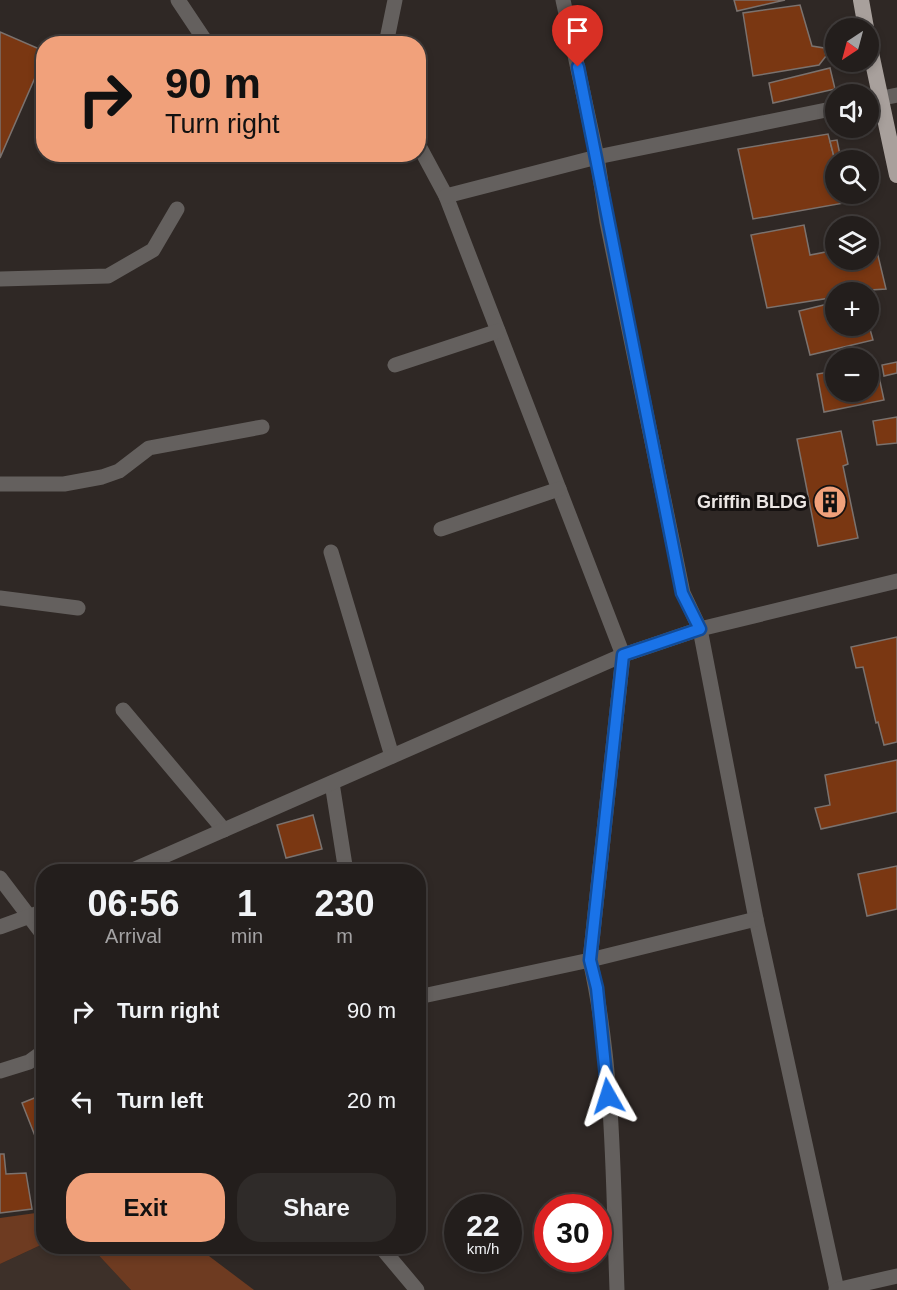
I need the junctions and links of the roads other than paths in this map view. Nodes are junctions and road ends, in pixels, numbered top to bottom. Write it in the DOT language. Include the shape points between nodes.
graph roads {
  1 [pos="178,0"];
  2 [pos="394,0"];
  3 [pos="563,0"];
  4 [pos="861,0"];
  5 [pos="864,18"];
  6 [pos="202,36"];
  7 [pos="387,36"];
  8 [pos="897,94"];
  9 [pos="879,99"];
  10 [pos="825,110"];
  11 [pos="879,116"];
  12 [pos="597,157"];
  13 [pos="426,159"];
  14 [pos="897,175"];
  15 [pos="446,196"];
  16 [pos="177,209"];
  17 [pos="0,279"];
  18 [pos="498,331"];
  19 [pos="394,366"];
  20 [pos="262,427"];
  21 [pos="0,484"];
  22 [pos="559,489"];
  23 [pos="441,529"];
  24 [pos="331,552"];
  25 [pos="897,581"];
  26 [pos="0,598"];
  27 [pos="78,608"];
  28 [pos="700,629"];
  29 [pos="623,655"];
  30 [pos="123,710"];
  31 [pos="392,756"];
  32 [pos="332,783"];
  33 [pos="224,830"];
  34 [pos="146,864"];
  35 [pos="345,864"];
  36 [pos="0,878"];
  37 [pos="36,912"];
  38 [pos="36,915"];
  39 [pos="756,919"];
  40 [pos="0,927"];
  41 [pos="590,960"];
  42 [pos="426,995"];
  43 [pos="36,1057"];
  44 [pos="0,1071"];
  45 [pos="387,1254"];
  46 [pos="897,1276"];
  47 [pos="417,1290"];
  48 [pos="616,1290"];
  49 [pos="837,1290"];
  1 -- 6 [label="street"];
  2 -- 7 [label="street"];
  3 -- 12 [label="street"];
  4 -- 5 [label="highway"];
  8 -- 9 [label="street"];
  10 -- 12 [label="street"];
  11 -- 14 [label="highway"];
  12 -- 15 [label="street"];
  12 -- 28 [label="street" via="682,593"];
  13 -- 15 [label="street"];
  15 -- 18 [label="street"];
  16 -- 17 [label="street" via="153,250 108,276"];
  18 -- 19 [label="street"];
  18 -- 22 [label="street"];
  20 -- 21 [label="street" via="150,448 119,471 102,477 64,484"];
  22 -- 23 [label="street"];
  22 -- 29 [label="street"];
  24 -- 31 [label="street"];
  25 -- 28 [label="street"];
  26 -- 27 [label="street"];
  28 -- 29 [label="street"];
  28 -- 39 [label="street"];
  29 -- 31 [label="street"];
  29 -- 41 [label="street"];
  30 -- 33 [label="street"];
  31 -- 32 [label="street"];
  32 -- 33 [label="street"];
  32 -- 35 [label="street"];
  33 -- 34 [label="street"];
  36 -- 37 [label="street"];
  38 -- 40 [label="street"];
  39 -- 41 [label="street"];
  39 -- 49 [label="street"];
  41 -- 42 [label="street"];
  41 -- 48 [label="street" via="597,988 611,1118"];
  43 -- 44 [label="street"];
  45 -- 47 [label="street"];
  46 -- 49 [label="street"];
}
